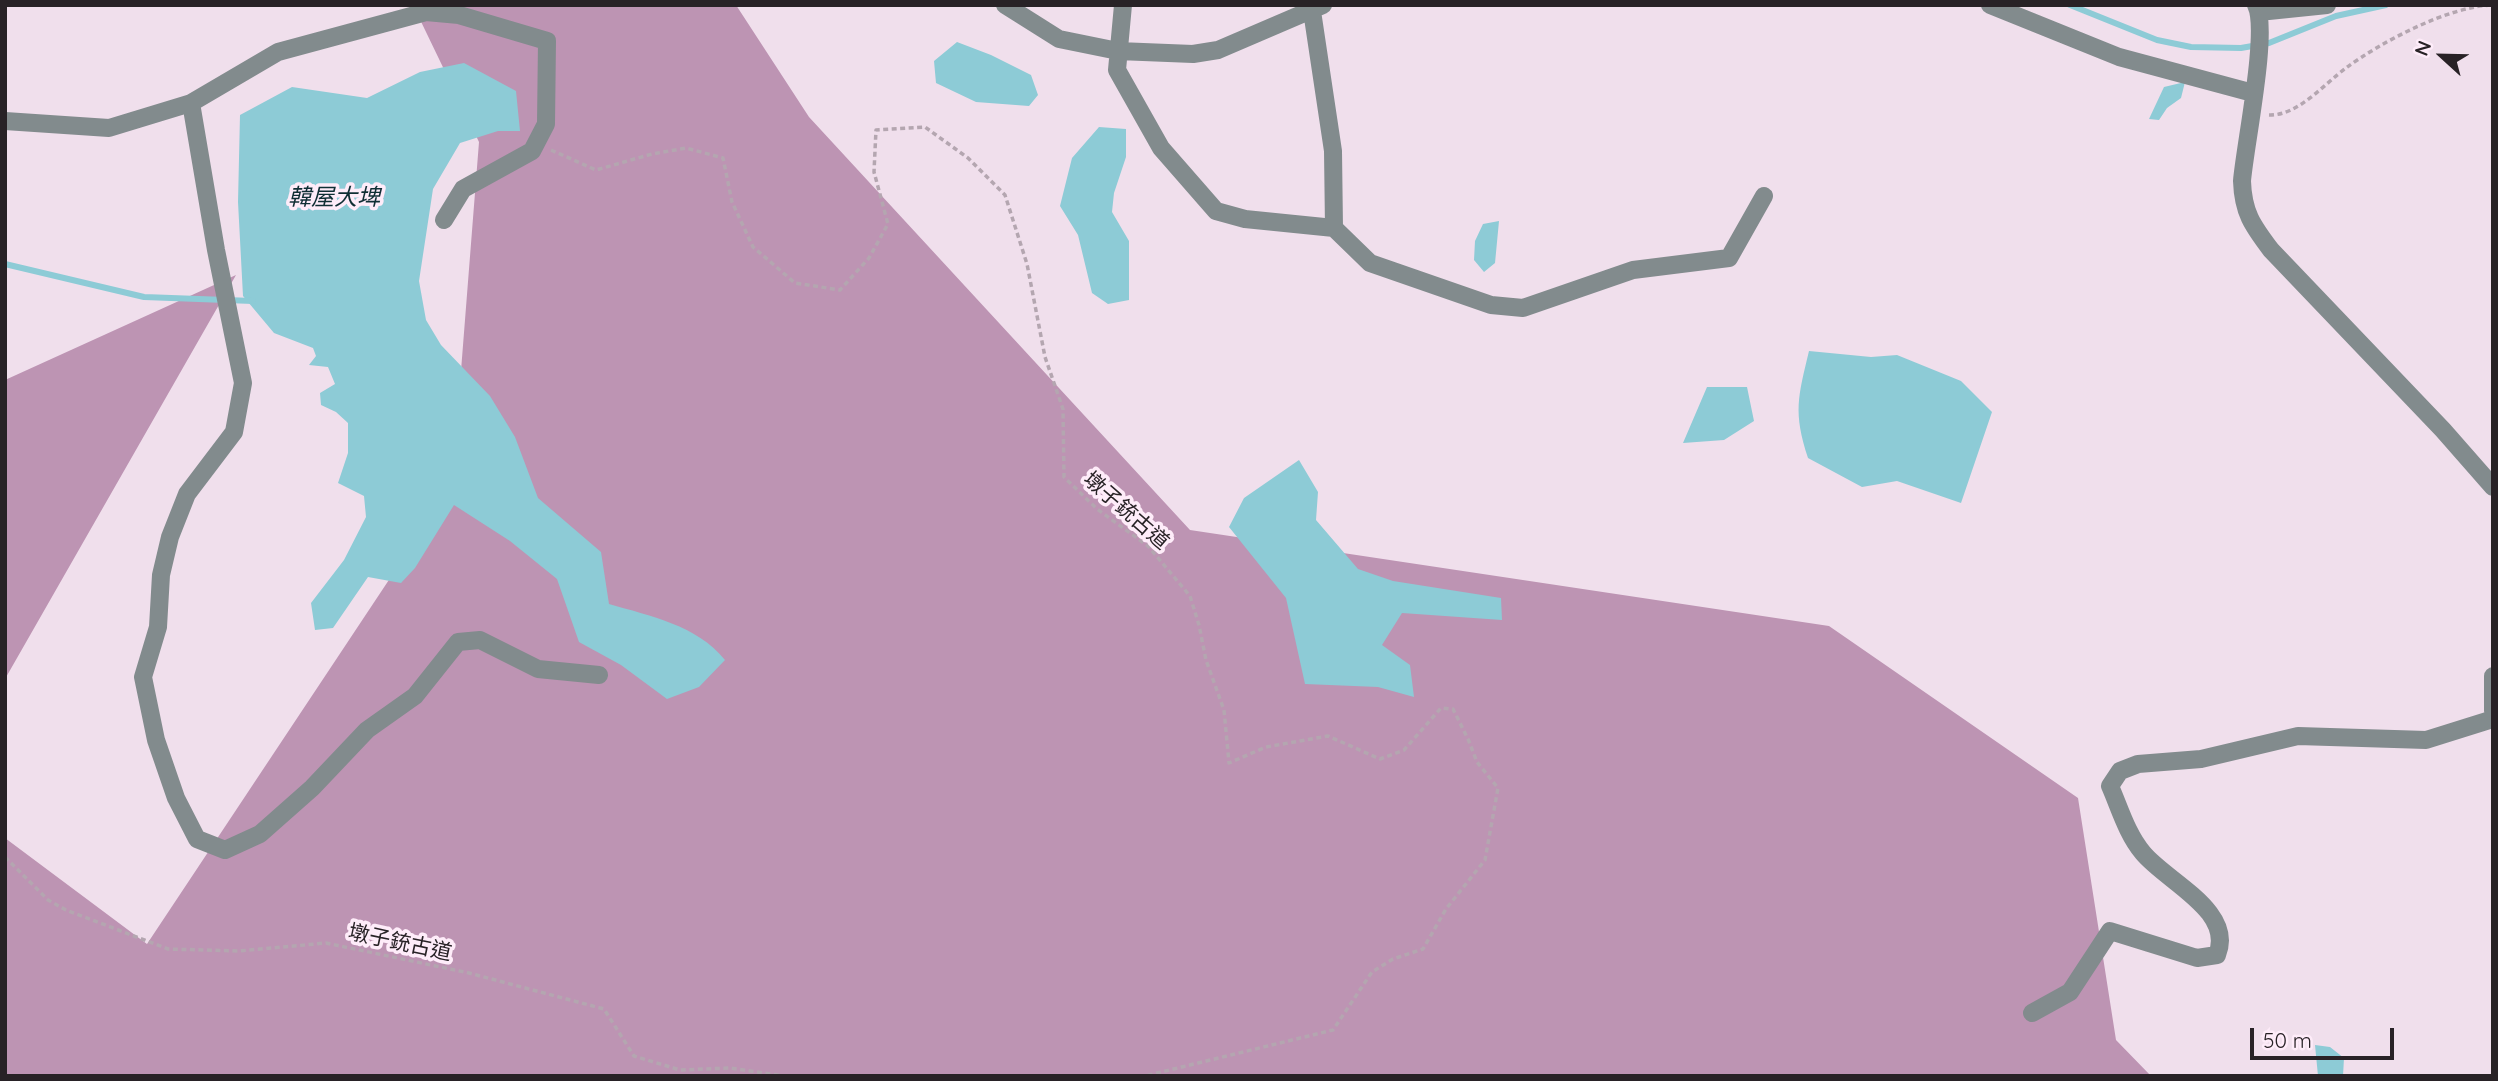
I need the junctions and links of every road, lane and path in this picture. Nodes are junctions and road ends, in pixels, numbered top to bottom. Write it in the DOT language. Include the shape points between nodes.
graph roads {
  1 [pos="1005,5"];
  2 [pos="1123,5"];
  3 [pos="1990,5"];
  4 [pos="2327,5"];
  5 [pos="2493,5"];
  6 [pos="1317,8"];
  7 [pos="2258,8"];
  8 [pos="1118,51"];
  9 [pos="2253,93"];
  10 [pos="191,103"];
  11 [pos="2250,114"];
  12 [pos="5,121"];
  13 [pos="537,143"];
  14 [pos="1764,196"];
  15 [pos="444,220"];
  16 [pos="1334,228"];
  17 [pos="2493,487"];
  18 [pos="599,675"];
  19 [pos="2493,676"];
  20 [pos="2493,711"];
  21 [pos="2493,719"];
  22 [pos="5,857"];
  23 [pos="2032,1013"];
  24 [pos="784,1076"];
  25 [pos="1144,1076"];
  1 -- 8 [label="lane" via="1059,39"];
  2 -- 8 [label="lane"];
  3 -- 9 [label="lane" via="2119,57"];
  4 -- 7 [label="lane"];
  5 -- 11 [label="path" via="2451,14 2388,41 2290,110"];
  6 -- 8 [label="lane" via="1218,50 1193,54"];
  6 -- 16 [label="lane" via="1334,151"];
  7 -- 9 [label="lane" via="2259,53"];
  8 -- 16 [label="lane" via="1117,70 1161,149 1216,211 1245,219"];
  9 -- 11 [label="lane"];
  10 -- 12 [label="lane" via="109,128"];
  10 -- 13 [label="lane" via="278,52 426,12 459,15 547,41 546,124"];
  10 -- 18 [label="lane" via="243,383 234,432 187,494 170,537 161,575 158,628 143,677 156,740 176,798 197,839 225,850 261,834 313,788 367,730 415,696 458,642 480,640 538,669"];
  11 -- 17 [label="lane" via="2242,181 2250,223"];
  13 -- 15 [label="lane" via="532,151 463,189"];
  13 -- 25 [label="path, 墩子銃古道" via="596,170 686,148 723,158 732,202 752,247 795,283 841,290 869,258 888,224 874,172 876,130 925,127 968,158 1005,195 1027,264 1045,357 1063,410 1064,477 1097,509 1148,546 1190,596 1224,710 1228,763 1266,747 1328,736 1380,759 1404,750 1441,708 1453,709 1477,762 1498,788 1485,860 1446,909 1423,949 1372,972 1333,1030"];
  14 -- 16 [label="lane" via="1729,258 1633,270 1523,308 1491,305 1370,263"];
  19 -- 20 [label="lane"];
  21 -- 23 [label="lane" via="2427,740 2298,736 2201,759 2138,764 2120,771 2110,786 2129,834 2144,855 2210,911 2221,944 2217,954 2197,958 2110,931 2070,992"];
  22 -- 24 [label="path, 墩子銃古道" via="48,900 168,949 239,951 326,943 469,973 604,1009 634,1056 680,1070 730,1068"];
}
